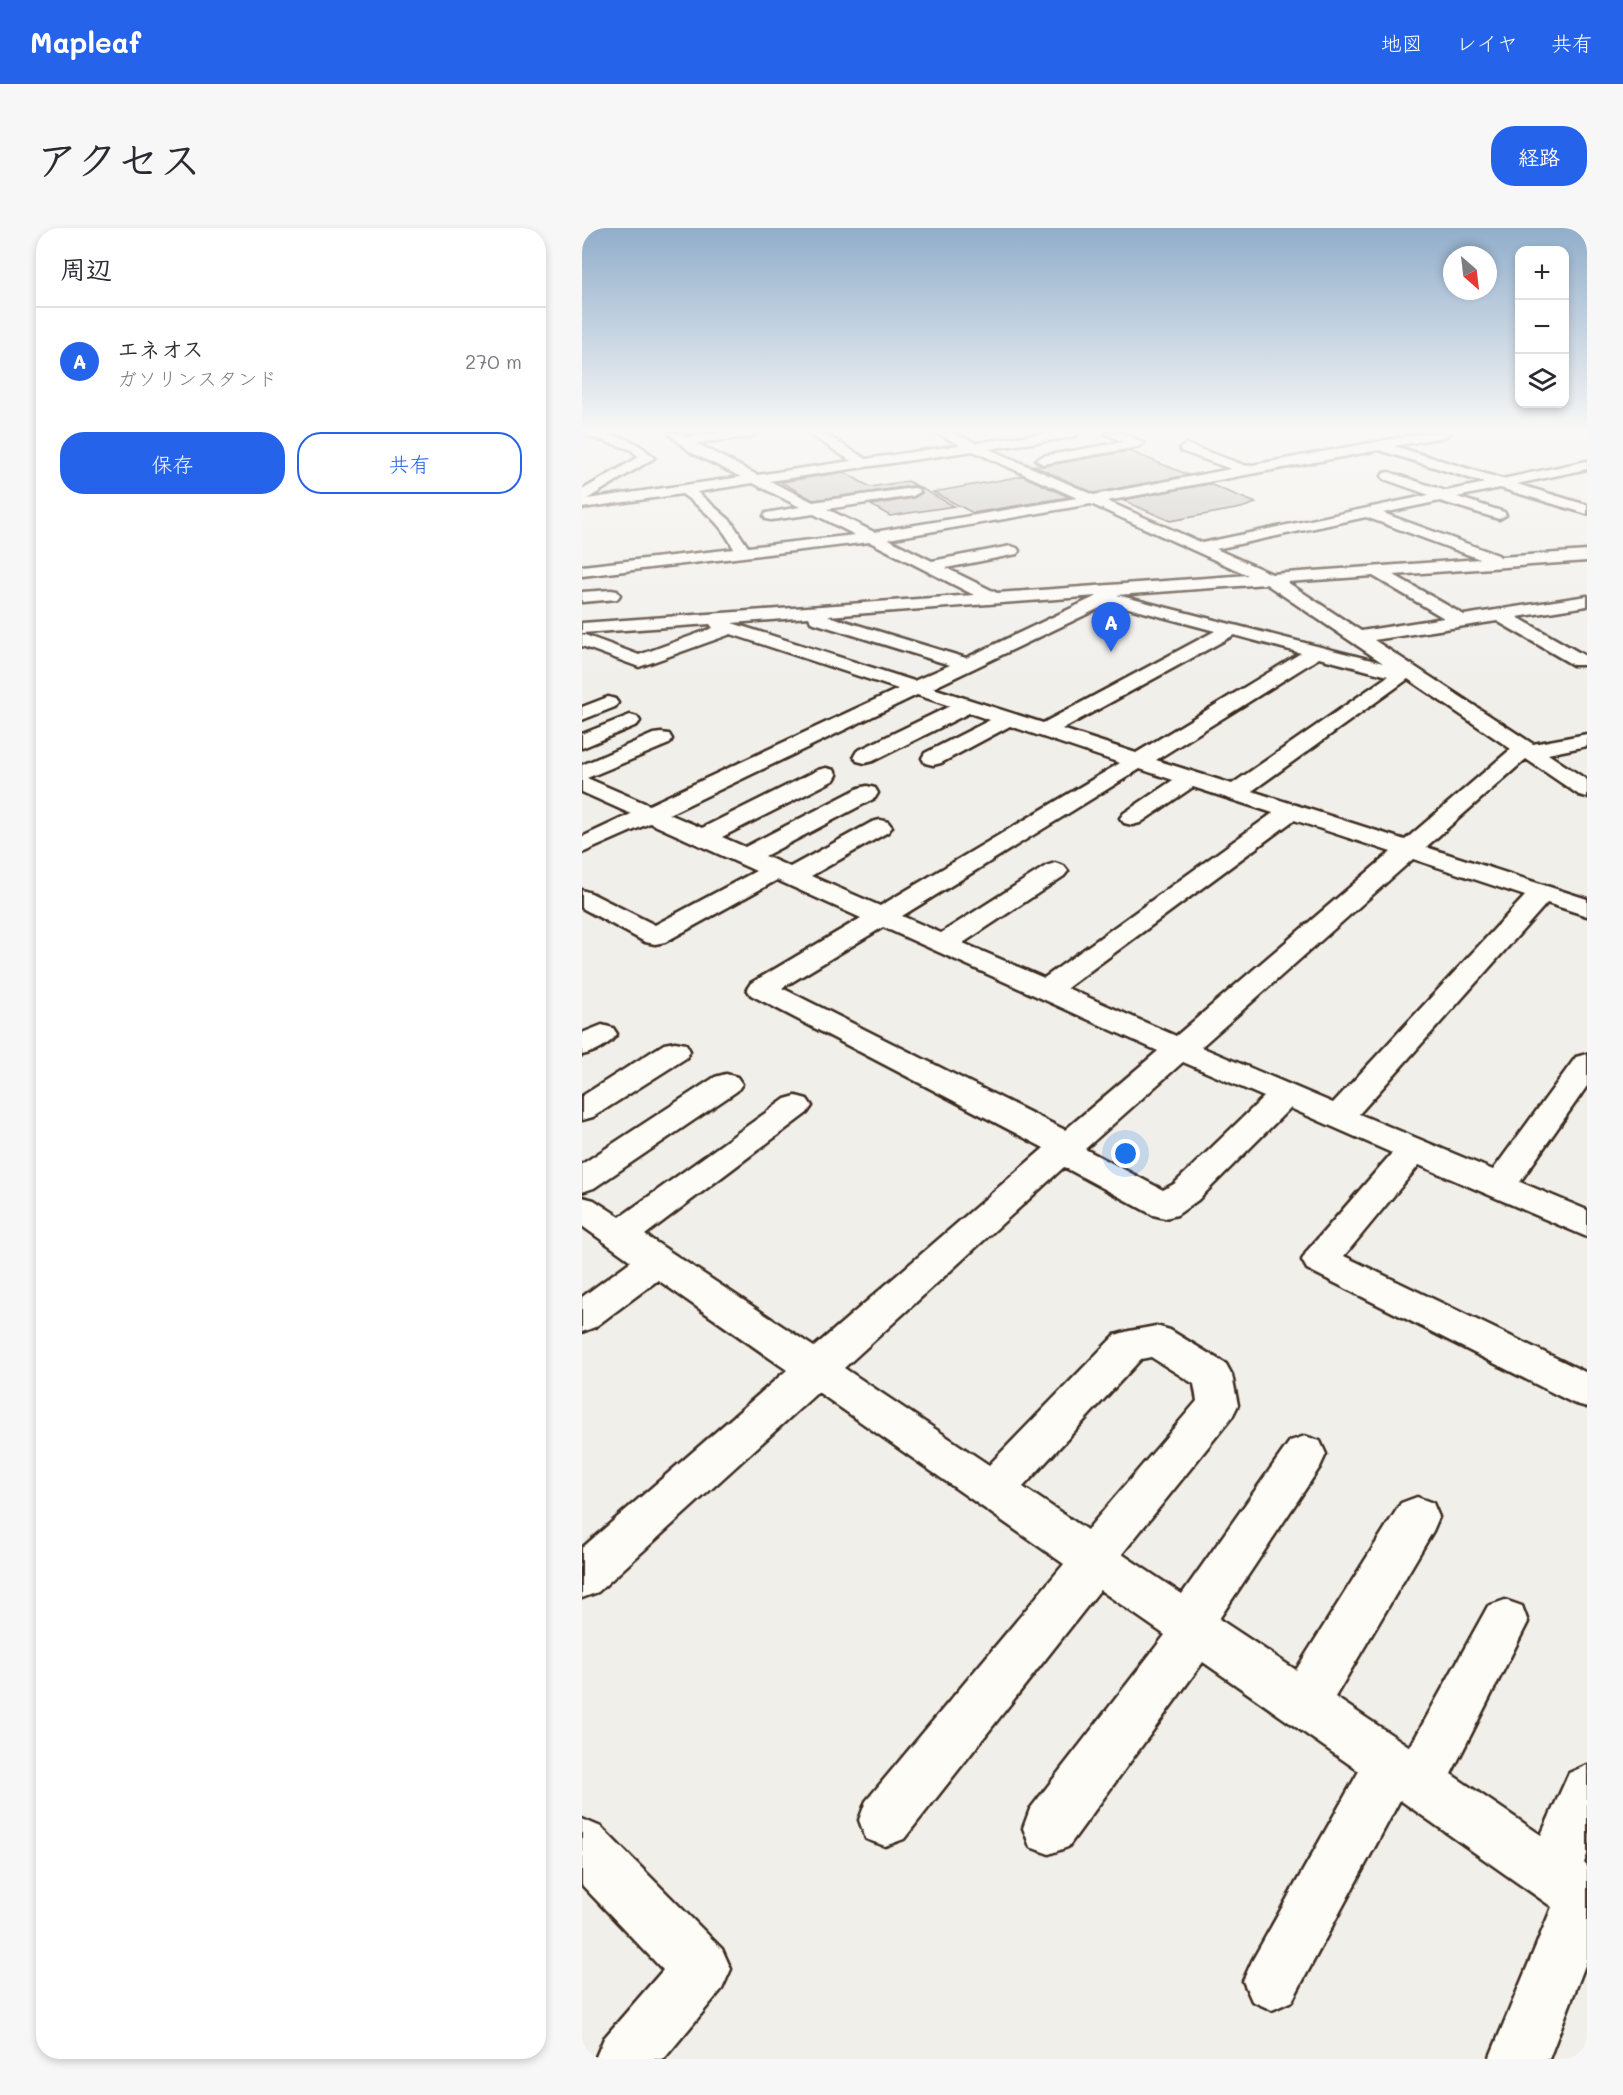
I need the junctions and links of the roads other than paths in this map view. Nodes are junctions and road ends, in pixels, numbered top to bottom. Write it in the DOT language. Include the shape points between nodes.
graph roads {
  1 [pos="724,518"];
  2 [pos="835,518"];
  3 [pos="982,518"];
  4 [pos="1133,518"];
  5 [pos="1337,518"];
  6 [pos="1384,518"];
  7 [pos="873,537"];
  8 [pos="1200,548"];
  9 [pos="1011,551"];
  10 [pos="743,552"];
  11 [pos="906,555"];
  12 [pos="716,556"];
  13 [pos="1587,556"];
  14 [pos="882,557"];
  15 [pos="1502,562"];
  16 [pos="929,566"];
  17 [pos="582,571"];
  18 [pos="1376,571"];
  19 [pos="730,575"];
  20 [pos="1270,579"];
  21 [pos="1118,593"];
  22 [pos="610,595"];
  23 [pos="582,597"];
  24 [pos="994,598"];
  25 [pos="1586,602"];
  26 [pos="810,612"];
  27 [pos="1500,615"];
  28 [pos="706,619"];
  29 [pos="1461,621"];
  30 [pos="582,628"];
  31 [pos="730,628"];
  32 [pos="1232,629"];
  33 [pos="1359,637"];
  34 [pos="582,640"];
  35 [pos="1317,651"];
  36 [pos="1580,661"];
  37 [pos="967,664"];
  38 [pos="1407,673"];
  39 [pos="914,689"];
  40 [pos="608,703"];
  41 [pos="967,706"];
  42 [pos="582,714"];
  43 [pos="1007,719"];
  44 [pos="630,721"];
  45 [pos="1044,731"];
  46 [pos="661,739"];
  47 [pos="1587,740"];
  48 [pos="582,742"];
  49 [pos="1528,750"];
  50 [pos="865,756"];
  51 [pos="933,758"];
  52 [pos="1136,760"];
  53 [pos="582,773"];
  54 [pos="826,776"];
  55 [pos="1191,778"];
  56 [pos="582,784"];
  57 [pos="1587,790"];
  58 [pos="1236,792"];
  59 [pos="867,793"];
  60 [pos="1292,810"];
  61 [pos="650,814"];
  62 [pos="1132,818"];
  63 [pos="880,827"];
  64 [pos="703,837"];
  65 [pos="582,846"];
  66 [pos="1407,849"];
  67 [pos="747,856"];
  68 [pos="1055,871"];
  69 [pos="785,873"];
  70 [pos="1542,893"];
  71 [pos="582,898"];
  72 [pos="1587,908"];
  73 [pos="883,915"];
  74 [pos="944,943"];
  75 [pos="1048,989"];
  76 [pos="1180,1049"];
  77 [pos="675,1051"];
  78 [pos="1587,1064"];
  79 [pos="726,1084"];
  80 [pos="1287,1093"];
  81 [pos="796,1106"];
  82 [pos="582,1110"];
  83 [pos="1339,1116"];
  84 [pos="1064,1149"];
  85 [pos="1414,1149"];
  86 [pos="582,1179"];
  87 [pos="1500,1185"];
  88 [pos="582,1209"];
  89 [pos="1587,1224"];
  90 [pos="620,1235"];
  91 [pos="657,1261"];
  92 [pos="582,1317"];
  93 [pos="815,1369"];
  94 [pos="1587,1391"];
  95 [pos="1305,1454"];
  96 [pos="994,1489"];
  97 [pos="1417,1517"];
  98 [pos="589,1558"];
  99 [pos="1093,1560"];
  100 [pos="1505,1622"];
  101 [pos="1192,1628"];
  102 [pos="1303,1704"];
  103 [pos="1405,1773"];
  104 [pos="1587,1791"];
  105 [pos="885,1820"];
  106 [pos="1049,1828"];
  107 [pos="582,1846"];
  108 [pos="1575,1889"];
  109 [pos="1272,1981"];
  110 [pos="625,2059"];
  111 [pos="1519,2059"];
  1 -- 10 [label="street"];
  2 -- 7 [label="street"];
  3 -- 7 [label="street"];
  4 -- 8 [label="street"];
  5 -- 8 [label="street"];
  6 -- 15 [label="street"];
  7 -- 10 [label="street"];
  7 -- 11 [label="street"];
  8 -- 20 [label="street"];
  9 -- 16 [label="street"];
  10 -- 12 [label="street"];
  11 -- 14 [label="street"];
  11 -- 16 [label="street"];
  12 -- 17 [label="street"];
  12 -- 19 [label="street"];
  13 -- 15 [label="street"];
  15 -- 18 [label="street"];
  16 -- 24 [label="street"];
  18 -- 20 [label="street"];
  18 -- 29 [label="street"];
  20 -- 21 [label="street"];
  20 -- 33 [label="street"];
  21 -- 24 [label="street"];
  21 -- 32 [label="street"];
  21 -- 37 [label="street"];
  22 -- 23 [label="street"];
  24 -- 26 [label="street"];
  25 -- 27 [label="street"];
  26 -- 28 [label="street"];
  26 -- 37 [label="street" via="812,616"];
  27 -- 29 [label="street"];
  27 -- 36 [label="street"];
  28 -- 30 [label="street"];
  28 -- 31 [label="street"];
  29 -- 33 [label="street"];
  31 -- 34 [label="street" via="639,661"];
  31 -- 39 [label="street"];
  32 -- 35 [label="street"];
  32 -- 45 [label="street"];
  33 -- 38 [label="street"];
  35 -- 38 [label="street"];
  35 -- 52 [label="street"];
  37 -- 39 [label="street"];
  38 -- 49 [label="street"];
  38 -- 58 [label="street"];
  39 -- 41 [label="street"];
  39 -- 61 [label="street"];
  40 -- 42 [label="street"];
  41 -- 43 [label="street"];
  41 -- 50 [label="street"];
  43 -- 45 [label="street"];
  43 -- 51 [label="street"];
  44 -- 48 [label="street"];
  45 -- 52 [label="street"];
  46 -- 53 [label="street"];
  47 -- 49 [label="street"];
  49 -- 57 [label="street"];
  49 -- 66 [label="street"];
  52 -- 55 [label="street"];
  52 -- 73 [label="street"];
  54 -- 64 [label="street"];
  55 -- 58 [label="street"];
  55 -- 62 [label="street"];
  56 -- 61 [label="street"];
  58 -- 60 [label="street"];
  59 -- 67 [label="street"];
  60 -- 66 [label="street"];
  60 -- 75 [label="street"];
  61 -- 64 [label="street"];
  61 -- 65 [label="street"];
  63 -- 69 [label="street"];
  64 -- 67 [label="street"];
  66 -- 70 [label="street"];
  66 -- 76 [label="street"];
  67 -- 69 [label="street"];
  68 -- 74 [label="street"];
  69 -- 71 [label="street" via="655,936"];
  69 -- 73 [label="street"];
  70 -- 72 [label="street"];
  70 -- 83 [label="street"];
  73 -- 74 [label="street"];
  73 -- 84 [label="street" via="761,988 1053,1138"];
  74 -- 75 [label="street"];
  75 -- 76 [label="street"];
  76 -- 80 [label="street"];
  76 -- 84 [label="street"];
  77 -- 82 [label="street"];
  78 -- 87 [label="street"];
  79 -- 86 [label="street"];
  80 -- 83 [label="street"];
  80 -- 84 [label="street" via="1186,1192 1165,1206 1077,1161"];
  81 -- 90 [label="street"];
  83 -- 85 [label="street"];
  84 -- 93 [label="street"];
  85 -- 87 [label="street"];
  85 -- 94 [label="street" via="1320,1260"];
  87 -- 89 [label="street"];
  88 -- 90 [label="street"];
  90 -- 91 [label="street"];
  91 -- 92 [label="street"];
  91 -- 93 [label="street"];
  93 -- 96 [label="street"];
  93 -- 98 [label="street"];
  95 -- 101 [label="street"];
  96 -- 99 [label="street"];
  96 -- 99 [label="street" via="1129,1346 1156,1341 1212,1375 1218,1405"];
  97 -- 102 [label="street"];
  99 -- 101 [label="street"];
  99 -- 105 [label="street"];
  100 -- 103 [label="street"];
  101 -- 102 [label="street"];
  101 -- 106 [label="street"];
  102 -- 103 [label="street"];
  103 -- 108 [label="street"];
  103 -- 109 [label="street"];
  104 -- 108 [label="street"];
  107 -- 110 [label="street" via="702,1969"];
  108 -- 111 [label="street"];
}
